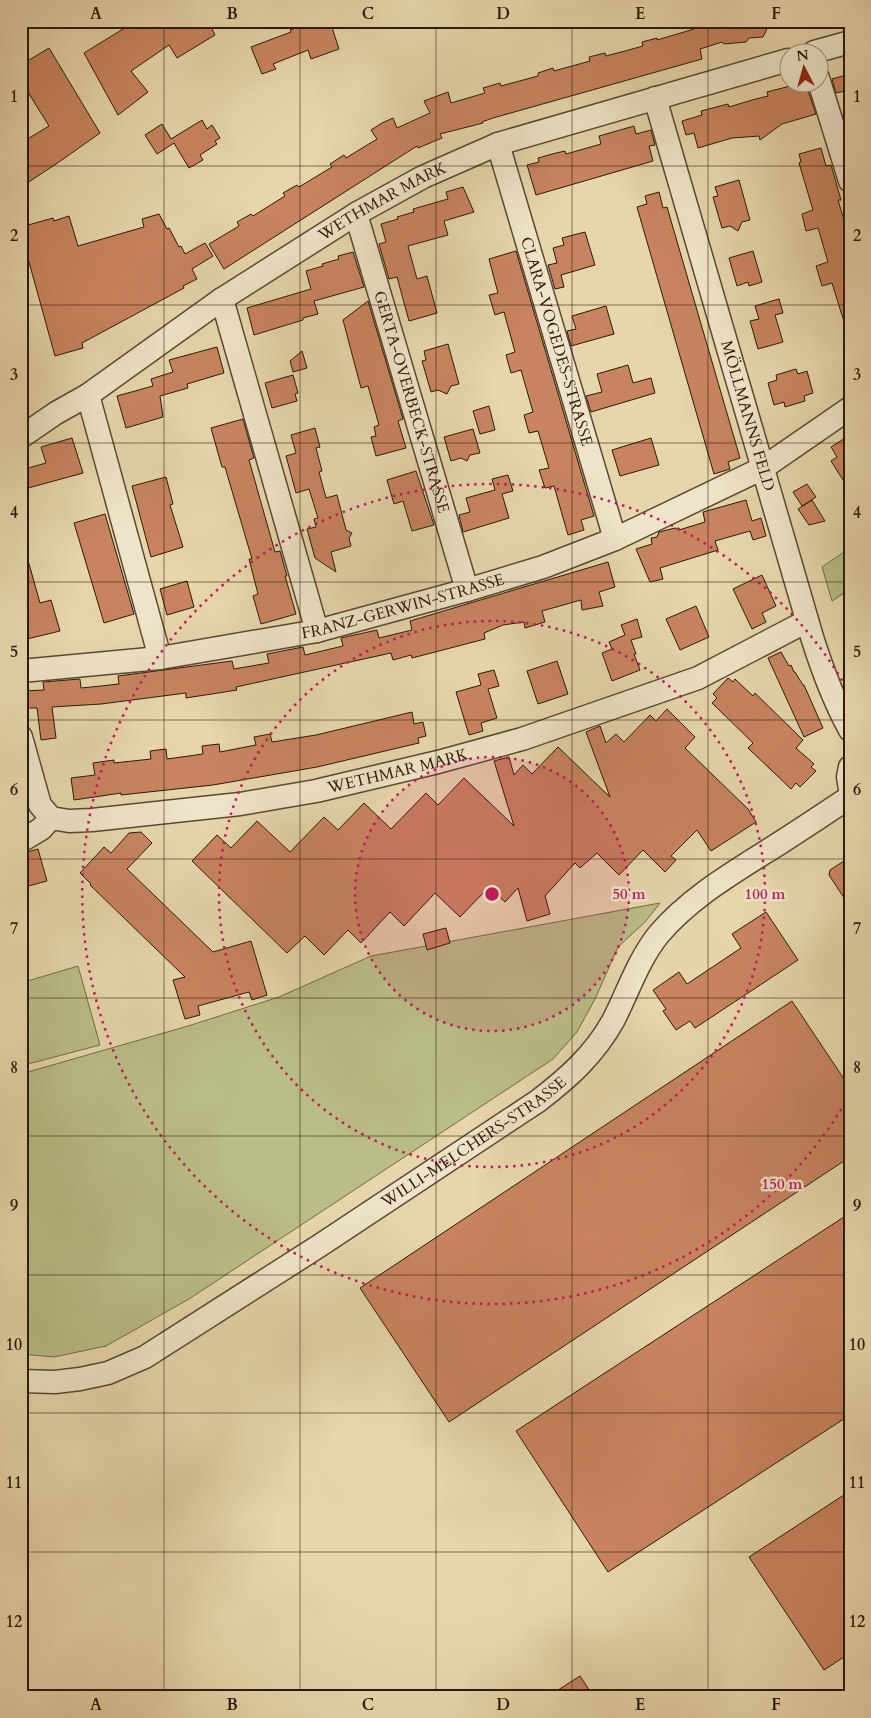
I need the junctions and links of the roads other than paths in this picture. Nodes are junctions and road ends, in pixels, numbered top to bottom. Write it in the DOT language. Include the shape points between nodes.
graph roads {
  1 [pos="850,42"];
  2 [pos="828,48"];
  3 [pos="778,63"];
  4 [pos="822,92"];
  5 [pos="654,98"];
  6 [pos="498,144"];
  7 [pos="850,181"];
  8 [pos="356,214"];
  9 [pos="222,300"];
  10 [pos="88,395"];
  11 [pos="850,408"];
  12 [pos="21,436"];
  13 [pos="763,468"];
  14 [pos="614,539"];
  15 [pos="467,590"];
  16 [pos="807,621"];
  17 [pos="317,631"];
  18 [pos="160,658"];
  19 [pos="21,671"];
  20 [pos="850,730"];
  21 [pos="21,737"];
  22 [pos="850,767"];
  23 [pos="850,789"];
  24 [pos="850,797"];
  25 [pos="50,818"];
  26 [pos="21,841"];
  27 [pos="21,1381"];
  1 -- 2 [label="street"];
  3 -- 5 [label="street, WETHMAR MARK"];
  4 -- 7 [label="street"];
  5 -- 6 [label="street, WETHMAR MARK"];
  5 -- 13 [label="street, MÖLLMANNS FELD"];
  6 -- 8 [label="street, WETHMAR MARK" via="423,177"];
  6 -- 14 [label="street, CLARA-VOGEDES-STRASSE"];
  8 -- 9 [label="street, WETHMAR MARK"];
  8 -- 15 [label="street, GERTA-OVERBECK-STRASSE"];
  9 -- 10 [label="street, WETHMAR MARK"];
  9 -- 17 [label="street"];
  10 -- 12 [label="street, WETHMAR MARK"];
  10 -- 18 [label="street"];
  11 -- 13 [label="street, FRANZ-GERWIN-STRASSE"];
  13 -- 14 [label="street, FRANZ-GERWIN-STRASSE"];
  13 -- 16 [label="street, MÖLLMANNS FELD"];
  14 -- 15 [label="street, FRANZ-GERWIN-STRASSE" via="543,567"];
  15 -- 17 [label="street, FRANZ-GERWIN-STRASSE"];
  16 -- 20 [label="street, MÖLLMANNS FELD" via="824,675"];
  16 -- 25 [label="street, WETHMAR MARK" via="698,678 522,739 438,762 316,791 240,804 92,820"];
  17 -- 18 [label="street, FRANZ-GERWIN-STRASSE"];
  18 -- 19 [label="street, FRANZ-GERWIN-STRASSE"];
  21 -- 25 [label="street" via="40,805"];
  22 -- 23 [label="street"];
  24 -- 27 [label="street, WILLI-MELCHERS-STRASSE" via="728,876 672,920 646,953 600,1043 570,1076 538,1101 144,1358 108,1373 80,1379"];
  25 -- 26 [label="street" via="42,830"];
}
